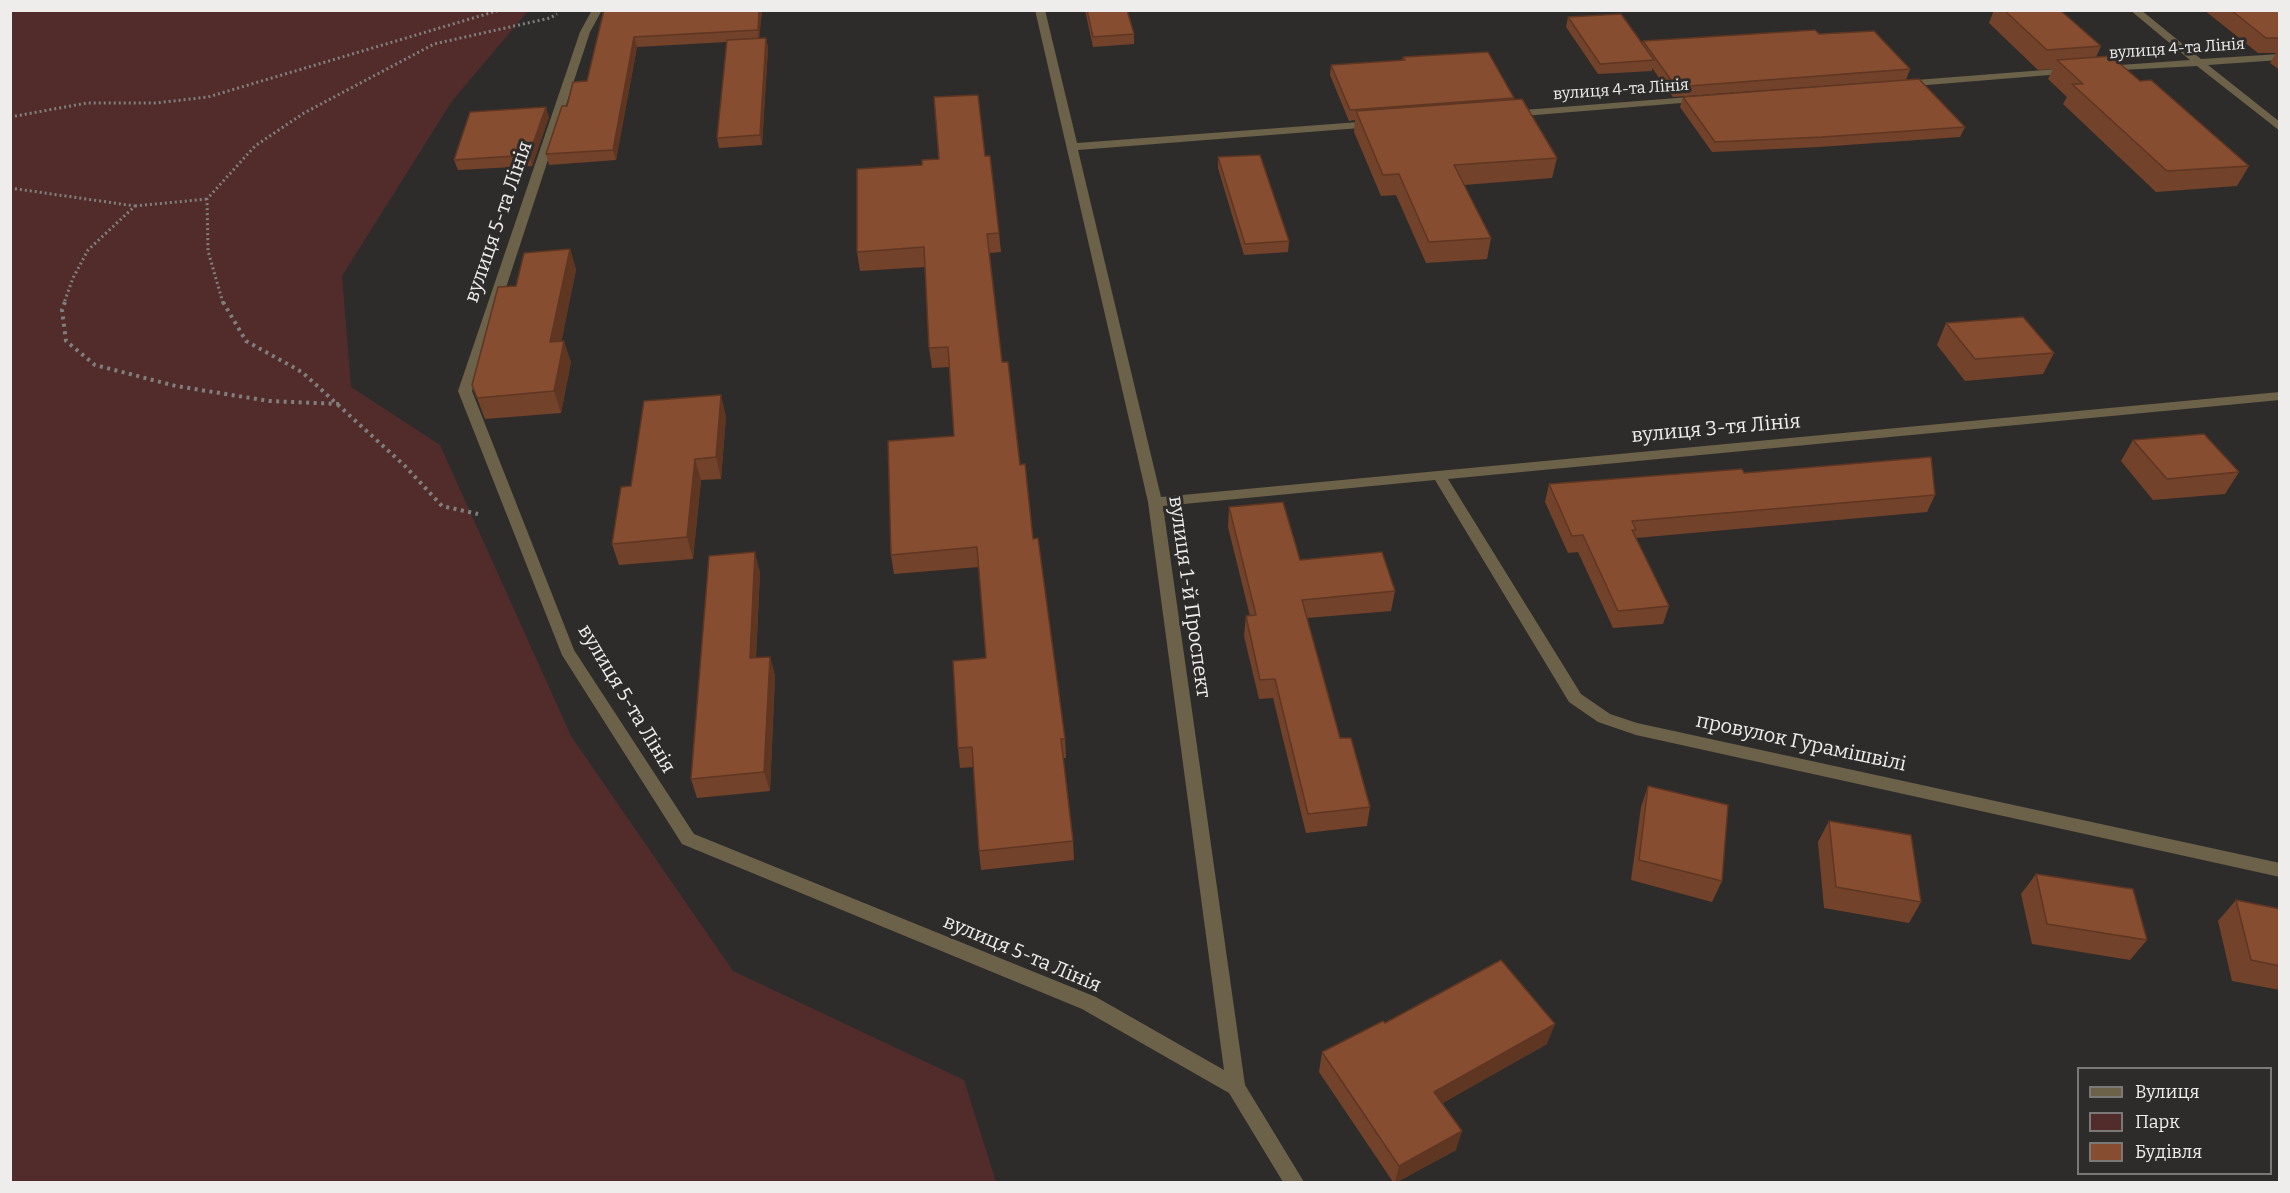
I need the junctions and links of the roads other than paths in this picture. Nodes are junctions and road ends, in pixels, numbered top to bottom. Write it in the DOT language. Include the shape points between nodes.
graph roads {
  1 [pos="597,10"];
  2 [pos="1040,10"];
  3 [pos="2133,10"];
  4 [pos="2280,57"];
  5 [pos="2196,62"];
  6 [pos="2088,70"];
  7 [pos="2076,71"];
  8 [pos="1897,84"];
  9 [pos="1717,98"];
  10 [pos="1502,114"];
  11 [pos="1383,123"];
  12 [pos="2280,128"];
  13 [pos="1072,147"];
  14 [pos="2280,396"];
  15 [pos="1439,475"];
  16 [pos="1155,502"];
  17 [pos="2280,870"];
  18 [pos="1236,1087"];
  19 [pos="1294,1182"];
  1 -- 18 [label="street, вулиця 5-та Лінія" via="585,32 465,391 567,651 688,839 1089,1004"];
  2 -- 13 [label="street, вулиця 1-й Проспект"];
  3 -- 5 [label="street"];
  4 -- 5 [label="street, вулиця 4-та Лінія"];
  5 -- 6 [label="street, вулиця 4-та Лінія"];
  5 -- 12 [label="street"];
  7 -- 8 [label="street"];
  9 -- 10 [label="street, вулиця 4-та Лінія"];
  11 -- 13 [label="street"];
  13 -- 16 [label="street, вулиця 1-й Проспект"];
  14 -- 15 [label="street, вулиця 3-тя Лінія"];
  15 -- 16 [label="street, вулиця 3-тя Лінія"];
  15 -- 17 [label="street, провулок Гурамішвілі" via="1575,698 1604,718 1636,729"];
  16 -- 18 [label="street, вулиця 1-й Проспект"];
  18 -- 19 [label="street, вулиця 1-й Проспект"];
}
